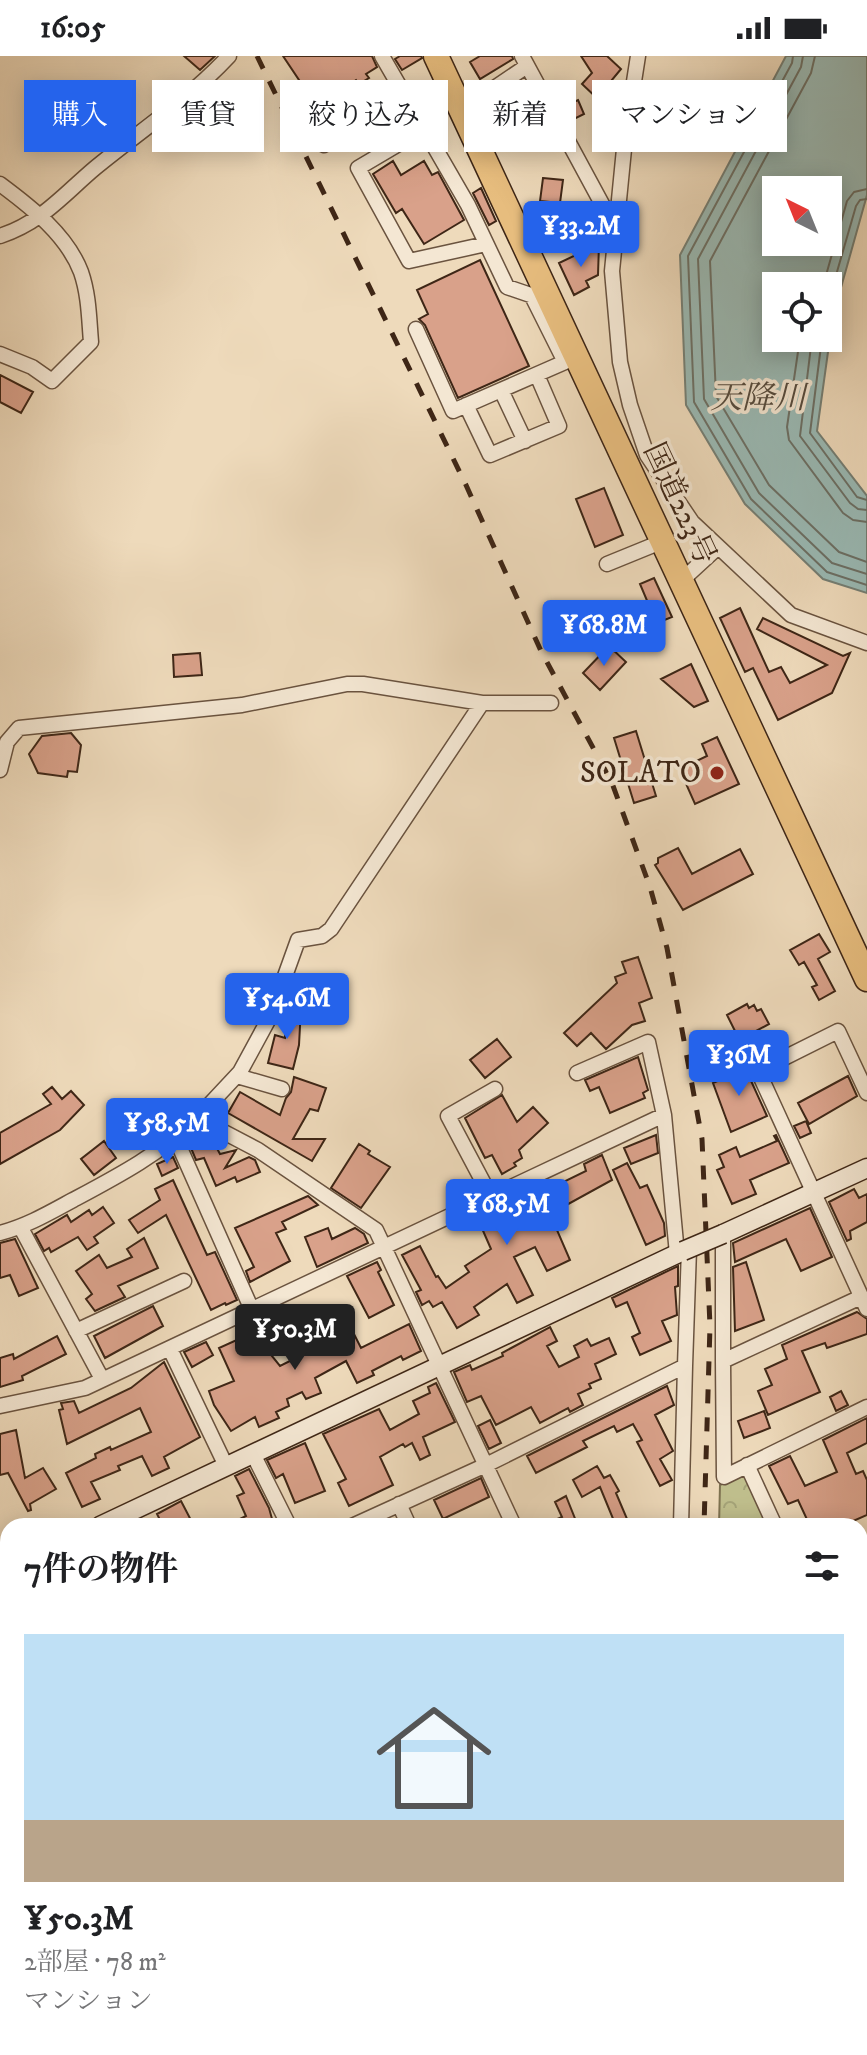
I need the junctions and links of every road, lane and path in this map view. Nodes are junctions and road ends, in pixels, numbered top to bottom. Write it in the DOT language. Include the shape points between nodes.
graph roads {
  1 [pos="229,56"];
  2 [pos="382,56"];
  3 [pos="436,56"];
  4 [pos="638,56"];
  5 [pos="525,61"];
  6 [pos="396,80"];
  7 [pos="459,103"];
  8 [pos="448,109"];
  9 [pos="380,152"];
  10 [pos="437,152"];
  11 [pos="0,184"];
  12 [pos="42,216"];
  13 [pos="616,228"];
  14 [pos="0,236"];
  15 [pos="486,244"];
  16 [pos="542,299"];
  17 [pos="416,329"];
  18 [pos="0,354"];
  19 [pos="537,375"];
  20 [pos="501,390"];
  21 [pos="466,405"];
  22 [pos="525,441"];
  23 [pos="661,542"];
  24 [pos="718,547"];
  25 [pos="607,564"];
  26 [pos="680,582"];
  27 [pos="867,643"];
  28 [pos="482,703"];
  29 [pos="551,703"];
  30 [pos="0,770"];
  31 [pos="867,979"];
  32 [pos="577,1073"];
  33 [pos="237,1076"];
  34 [pos="282,1089"];
  35 [pos="495,1089"];
  36 [pos="867,1093"];
  37 [pos="664,1115"];
  38 [pos="197,1118"];
  39 [pos="176,1139"];
  40 [pos="867,1168"];
  41 [pos="816,1193"];
  42 [pos="491,1197"];
  43 [pos="21,1228"];
  44 [pos="0,1233"];
  45 [pos="723,1234"];
  46 [pos="385,1248"];
  47 [pos="683,1251"];
  48 [pos="184,1281"];
  49 [pos="864,1303"];
  50 [pos="252,1310"];
  51 [pos="76,1331"];
  52 [pos="170,1349"];
  53 [pos="723,1361"];
  54 [pos="439,1366"];
  55 [pos="685,1366"];
  56 [pos="102,1379"];
  57 [pos="0,1406"];
  58 [pos="867,1407"];
  59 [pos="253,1454"];
  60 [pos="486,1465"];
  61 [pos="747,1465"];
  62 [pos="226,1466"];
  63 [pos="399,1504"];
  64 [pos="117,1518"];
  65 [pos="285,1518"];
  66 [pos="369,1518"];
  67 [pos="405,1518"];
  68 [pos="510,1518"];
  69 [pos="681,1518"];
  70 [pos="771,1518"];
  1 -- 12 [label="street"];
  2 -- 6 [label="street"];
  3 -- 7 [label="highway, 国道223号"];
  4 -- 13 [label="street"];
  5 -- 7 [label="street"];
  5 -- 13 [label="street"];
  7 -- 8 [label="street"];
  7 -- 16 [label="highway, 国道223号"];
  9 -- 15 [label="street" via="358,168 409,261"];
  10 -- 15 [label="street"];
  11 -- 12 [label="street"];
  12 -- 14 [label="street"];
  12 -- 18 [label="street" via="80,271 91,342 52,381"];
  13 -- 24 [label="street" via="614,309 630,405 647,455 692,522"];
  15 -- 16 [label="street" via="507,287"];
  16 -- 19 [label="street" via="565,362"];
  16 -- 23 [label="highway, 国道223号"];
  17 -- 21 [label="street" via="453,411"];
  19 -- 20 [label="street"];
  19 -- 22 [label="street" via="559,426"];
  20 -- 21 [label="street"];
  20 -- 22 [label="street"];
  21 -- 22 [label="street" via="490,455"];
  23 -- 25 [label="street"];
  23 -- 26 [label="highway, 国道223号"];
  24 -- 26 [label="street"];
  24 -- 27 [label="street" via="791,615"];
  26 -- 31 [label="highway, 国道223号"];
  28 -- 29 [label="street"];
  28 -- 30 [label="street" via="355,684 242,705 25,727 10,738"];
  28 -- 33 [label="street" via="331,929 298,940 271,1015"];
  32 -- 37 [label="street" via="648,1042"];
  33 -- 34 [label="street"];
  33 -- 38 [label="street"];
  35 -- 42 [label="street" via="448,1116"];
  36 -- 41 [label="street" via="838,1031 758,1071"];
  37 -- 42 [label="street"];
  37 -- 47 [label="street"];
  38 -- 39 [label="street"];
  38 -- 46 [label="street" via="258,1150 376,1230"];
  39 -- 43 [label="street" via="129,1171"];
  39 -- 50 [label="street"];
  40 -- 41 [label="street"];
  41 -- 45 [label="street"];
  41 -- 49 [label="street"];
  42 -- 46 [label="street"];
  43 -- 44 [label="street"];
  43 -- 51 [label="street"];
  45 -- 47 [label="street, bridge"];
  45 -- 53 [label="street"];
  46 -- 50 [label="street"];
  46 -- 54 [label="street"];
  47 -- 54 [label="street"];
  47 -- 55 [label="street"];
  48 -- 51 [label="street"];
  49 -- 53 [label="street"];
  50 -- 52 [label="street"];
  51 -- 56 [label="street"];
  52 -- 56 [label="street"];
  52 -- 62 [label="street"];
  53 -- 61 [label="street" via="724,1477"];
  54 -- 59 [label="street"];
  54 -- 60 [label="street"];
  55 -- 60 [label="street"];
  55 -- 69 [label="street"];
  56 -- 57 [label="street" via="85,1388"];
  58 -- 61 [label="street"];
  59 -- 62 [label="street"];
  59 -- 65 [label="street"];
  60 -- 63 [label="street"];
  60 -- 68 [label="street"];
  61 -- 70 [label="street"];
  62 -- 64 [label="street"];
  63 -- 66 [label="street"];
  63 -- 67 [label="street"];
}
